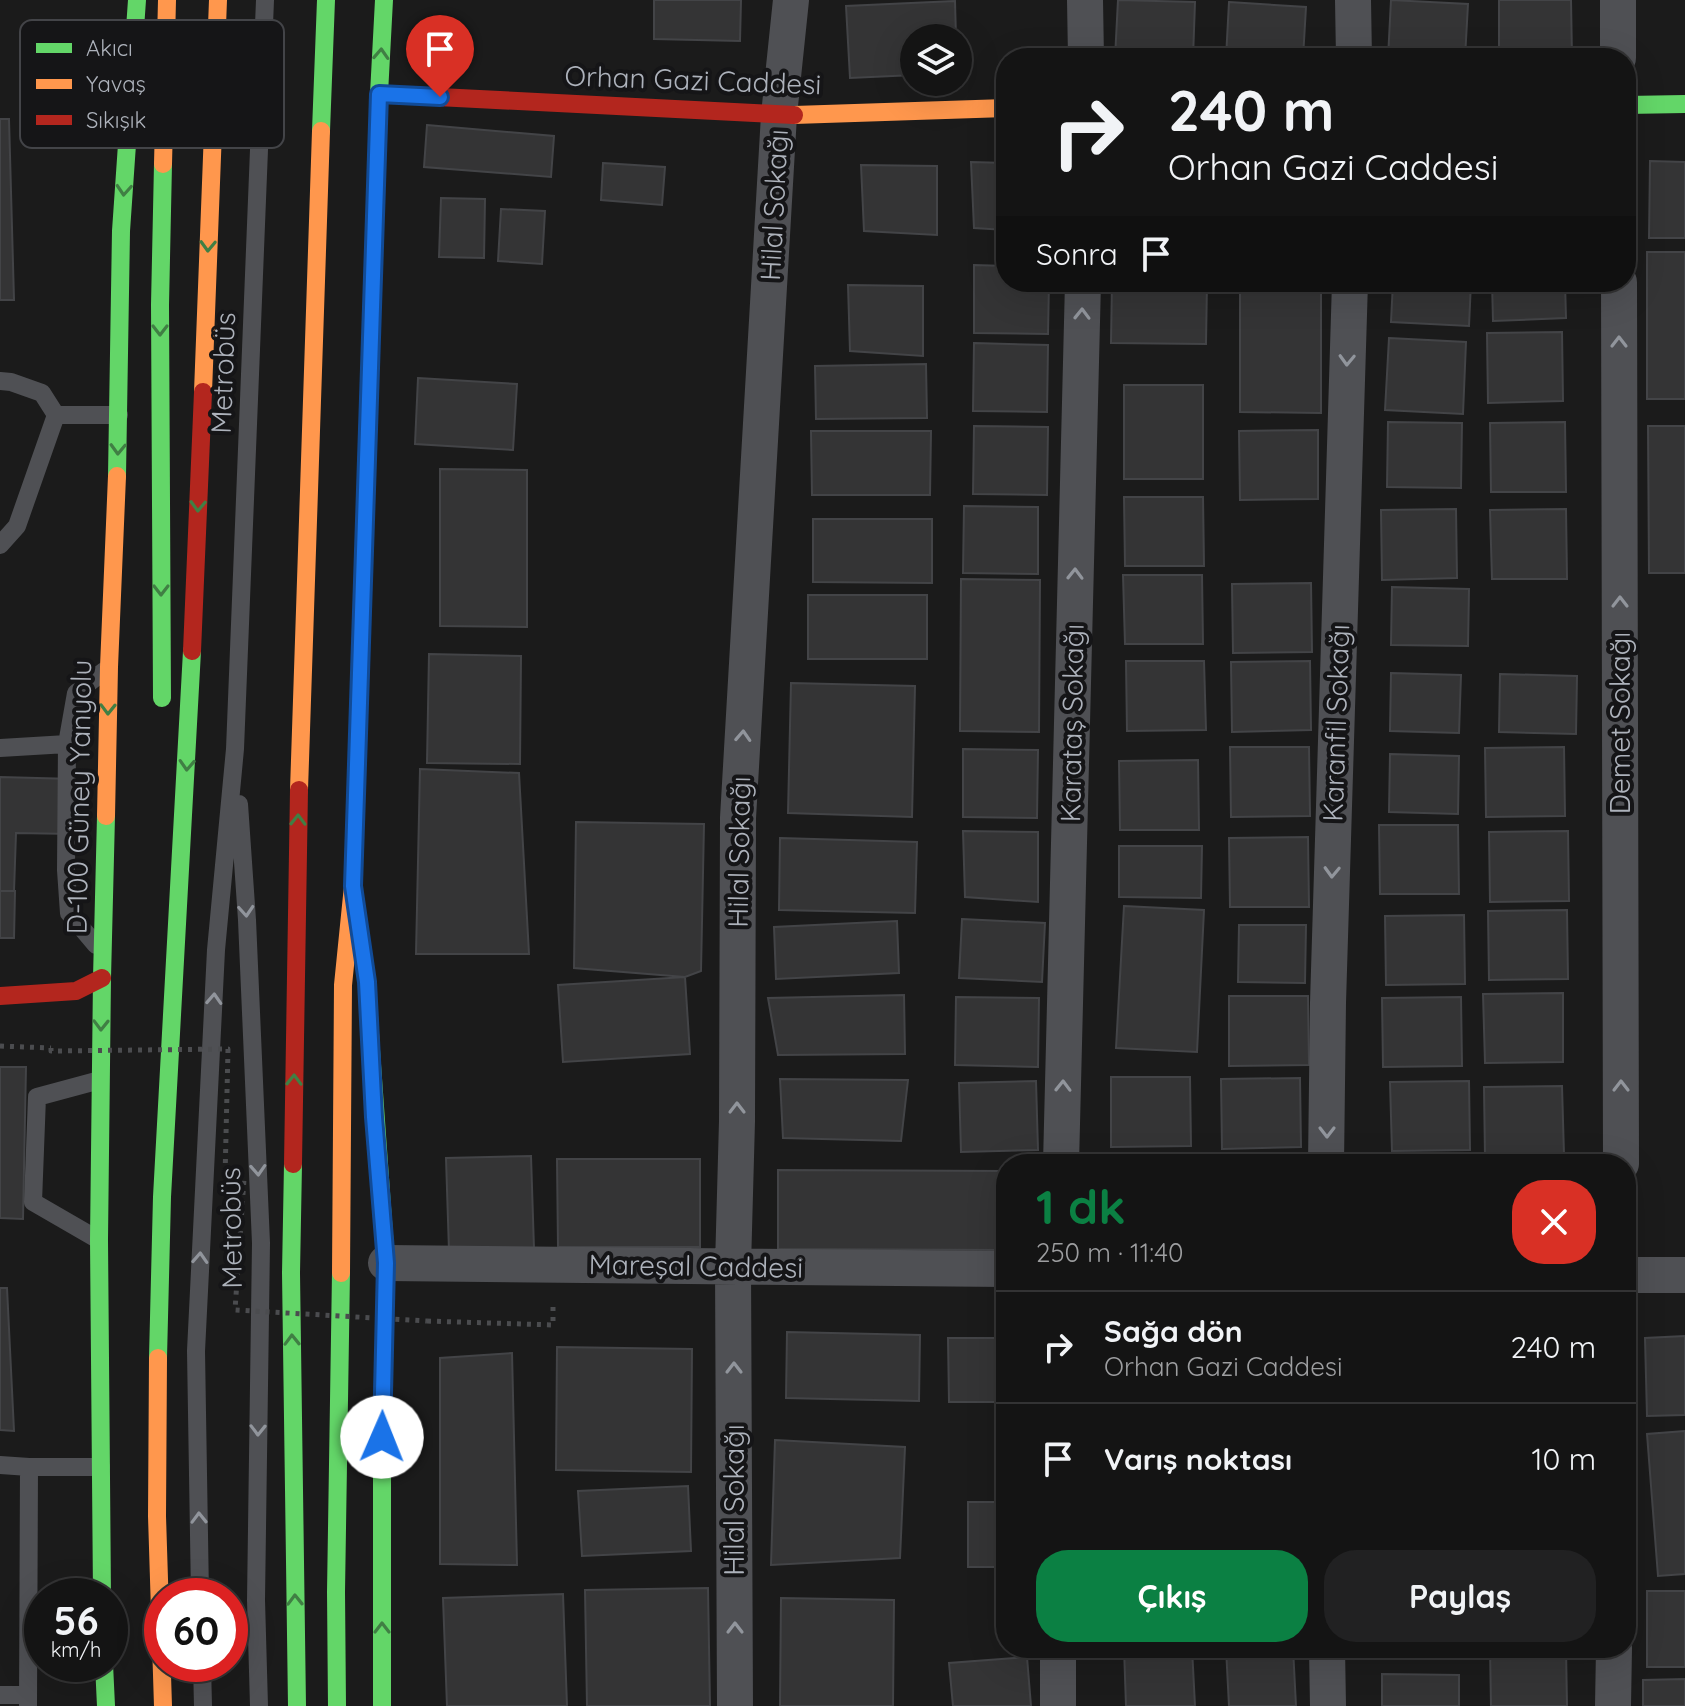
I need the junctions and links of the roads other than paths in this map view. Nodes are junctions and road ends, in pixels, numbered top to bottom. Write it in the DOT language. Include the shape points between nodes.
graph roads {
  1 [pos="137,0"];
  2 [pos="167,0"];
  3 [pos="218,0"];
  4 [pos="265,0"];
  5 [pos="326,0"];
  6 [pos="384,0"];
  7 [pos="791,0"];
  8 [pos="1085,0"];
  9 [pos="1353,0"];
  10 [pos="1618,0"];
  11 [pos="136,20"];
  12 [pos="167,20"];
  13 [pos="217,20"];
  14 [pos="264,20"];
  15 [pos="1086,48"];
  16 [pos="1354,48"];
  17 [pos="1618,48"];
  18 [pos="379,94"];
  19 [pos="1685,104"];
  20 [pos="1636,105"];
  21 [pos="996,108"];
  22 [pos="779,115"];
  23 [pos="127,148"];
  24 [pos="164,148"];
  25 [pos="212,148"];
  26 [pos="259,148"];
  27 [pos="1083,292"];
  28 [pos="1350,292"];
  29 [pos="1619,292"];
  30 [pos="0,381"];
  31 [pos="56,415"];
  32 [pos="119,415"];
  33 [pos="0,545"];
  34 [pos="109,667"];
  35 [pos="162,716"];
  36 [pos="67,744"];
  37 [pos="0,748"];
  38 [pos="235,749"];
  39 [pos="167,793"];
  40 [pos="353,886"];
  41 [pos="177,948"];
  42 [pos="104,955"];
  43 [pos="102,978"];
  44 [pos="0,996"];
  45 [pos="100,1080"];
  46 [pos="1061,1154"];
  47 [pos="1326,1154"];
  48 [pos="1621,1154"];
  49 [pos="99,1240"];
  50 [pos="386,1263"];
  51 [pos="733,1266"];
  52 [pos="996,1269"];
  53 [pos="1636,1275"];
  54 [pos="1685,1275"];
  55 [pos="0,1465"];
  56 [pos="29,1467"];
  57 [pos="101,1467"];
  58 [pos="102,1578"];
  59 [pos="200,1578"];
  60 [pos="1058,1658"];
  61 [pos="1327,1658"];
  62 [pos="1614,1658"];
  63 [pos="105,1682"];
  64 [pos="202,1682"];
  65 [pos="0,1695"];
  66 [pos="28,1701"];
  67 [pos="106,1706"];
  68 [pos="163,1706"];
  69 [pos="203,1706"];
  70 [pos="259,1706"];
  71 [pos="297,1706"];
  72 [pos="337,1706"];
  73 [pos="382,1706"];
  74 [pos="735,1706"];
  75 [pos="1058,1706"];
  76 [pos="1328,1706"];
  77 [pos="1613,1706"];
  1 -- 11 [label="main road, D-100 Güney Yanyolu, one-way"];
  2 -- 12 [label="main road, one-way"];
  3 -- 13 [label="main road, one-way"];
  4 -- 14 [label="lane, Metrobüs"];
  71 -- 5 [label="main road, one-way" via="291,1273 298,818"];
  18 -- 6 [label="main road, one-way"];
  7 -- 22 [label="street, Hilal Sokağı"];
  8 -- 15 [label="street"];
  9 -- 16 [label="street"];
  10 -- 17 [label="street"];
  18 -- 22 [label="main road, Orhan Gazi Caddesi"];
  18 -- 40 [label="main road"];
  19 -- 20 [label="main road"];
  21 -- 22 [label="main road, Orhan Gazi Caddesi"];
  51 -- 22 [label="street, Hilal Sokağı, one-way" via="738,818"];
  23 -- 32 [label="main road, D-100 Güney Yanyolu, one-way"];
  24 -- 35 [label="main road, one-way"];
  25 -- 41 [label="main road, one-way"];
  26 -- 38 [label="lane, Metrobüs"];
  46 -- 27 [label="street, Karataş Sokağı, one-way"];
  28 -- 47 [label="street, Karanfil Sokağı, one-way"];
  48 -- 29 [label="street, Demet Sokağı, one-way"];
  30 -- 31 [label="lane" via="42,393"];
  31 -- 32 [label="lane"];
  31 -- 33 [label="lane" via="17,526"];
  32 -- 34 [label="main road, D-100 Güney Yanyolu, one-way"];
  34 -- 36 [label="lane" via="76,693"];
  34 -- 42 [label="main road, D-100 Güney Yanyolu, one-way"];
  36 -- 37 [label="lane"];
  36 -- 42 [label="lane" via="69,913"];
  59 -- 38 [label="lane, Metrobüs, one-way" via="196,1351 216,950"];
  38 -- 70 [label="lane, Metrobüs, one-way" via="261,1243"];
  39 -- 41 [label="main road"];
  40 -- 50 [label="main road" via="367,982"];
  40 -- 72 [label="main road" via="343,985"];
  41 -- 68 [label="main road" via="162,1197 156,1435"];
  42 -- 43 [label="main road, D-100 Güney Yanyolu"];
  43 -- 44 [label="main road" via="76,991"];
  43 -- 45 [label="main road, D-100 Güney Yanyolu, one-way"];
  45 -- 49 [label="main road, D-100 Güney Yanyolu"];
  45 -- 49 [label="lane" via="37,1097 33,1202"];
  49 -- 57 [label="main road, D-100 Güney Yanyolu"];
  50 -- 51 [label="street, Mareşal Caddesi"];
  73 -- 50 [label="main road, one-way"];
  51 -- 52 [label="street, Mareşal Caddesi"];
  74 -- 51 [label="street, Hilal Sokağı, one-way"];
  53 -- 54 [label="street"];
  55 -- 56 [label="lane"];
  56 -- 57 [label="lane"];
  56 -- 66 [label="lane"];
  57 -- 58 [label="main road, D-100 Güney Yanyolu"];
  60 -- 75 [label="street"];
  61 -- 76 [label="street"];
  62 -- 77 [label="street"];
  63 -- 67 [label="main road"];
  64 -- 69 [label="lane"];
  65 -- 66 [label="lane"];
}
